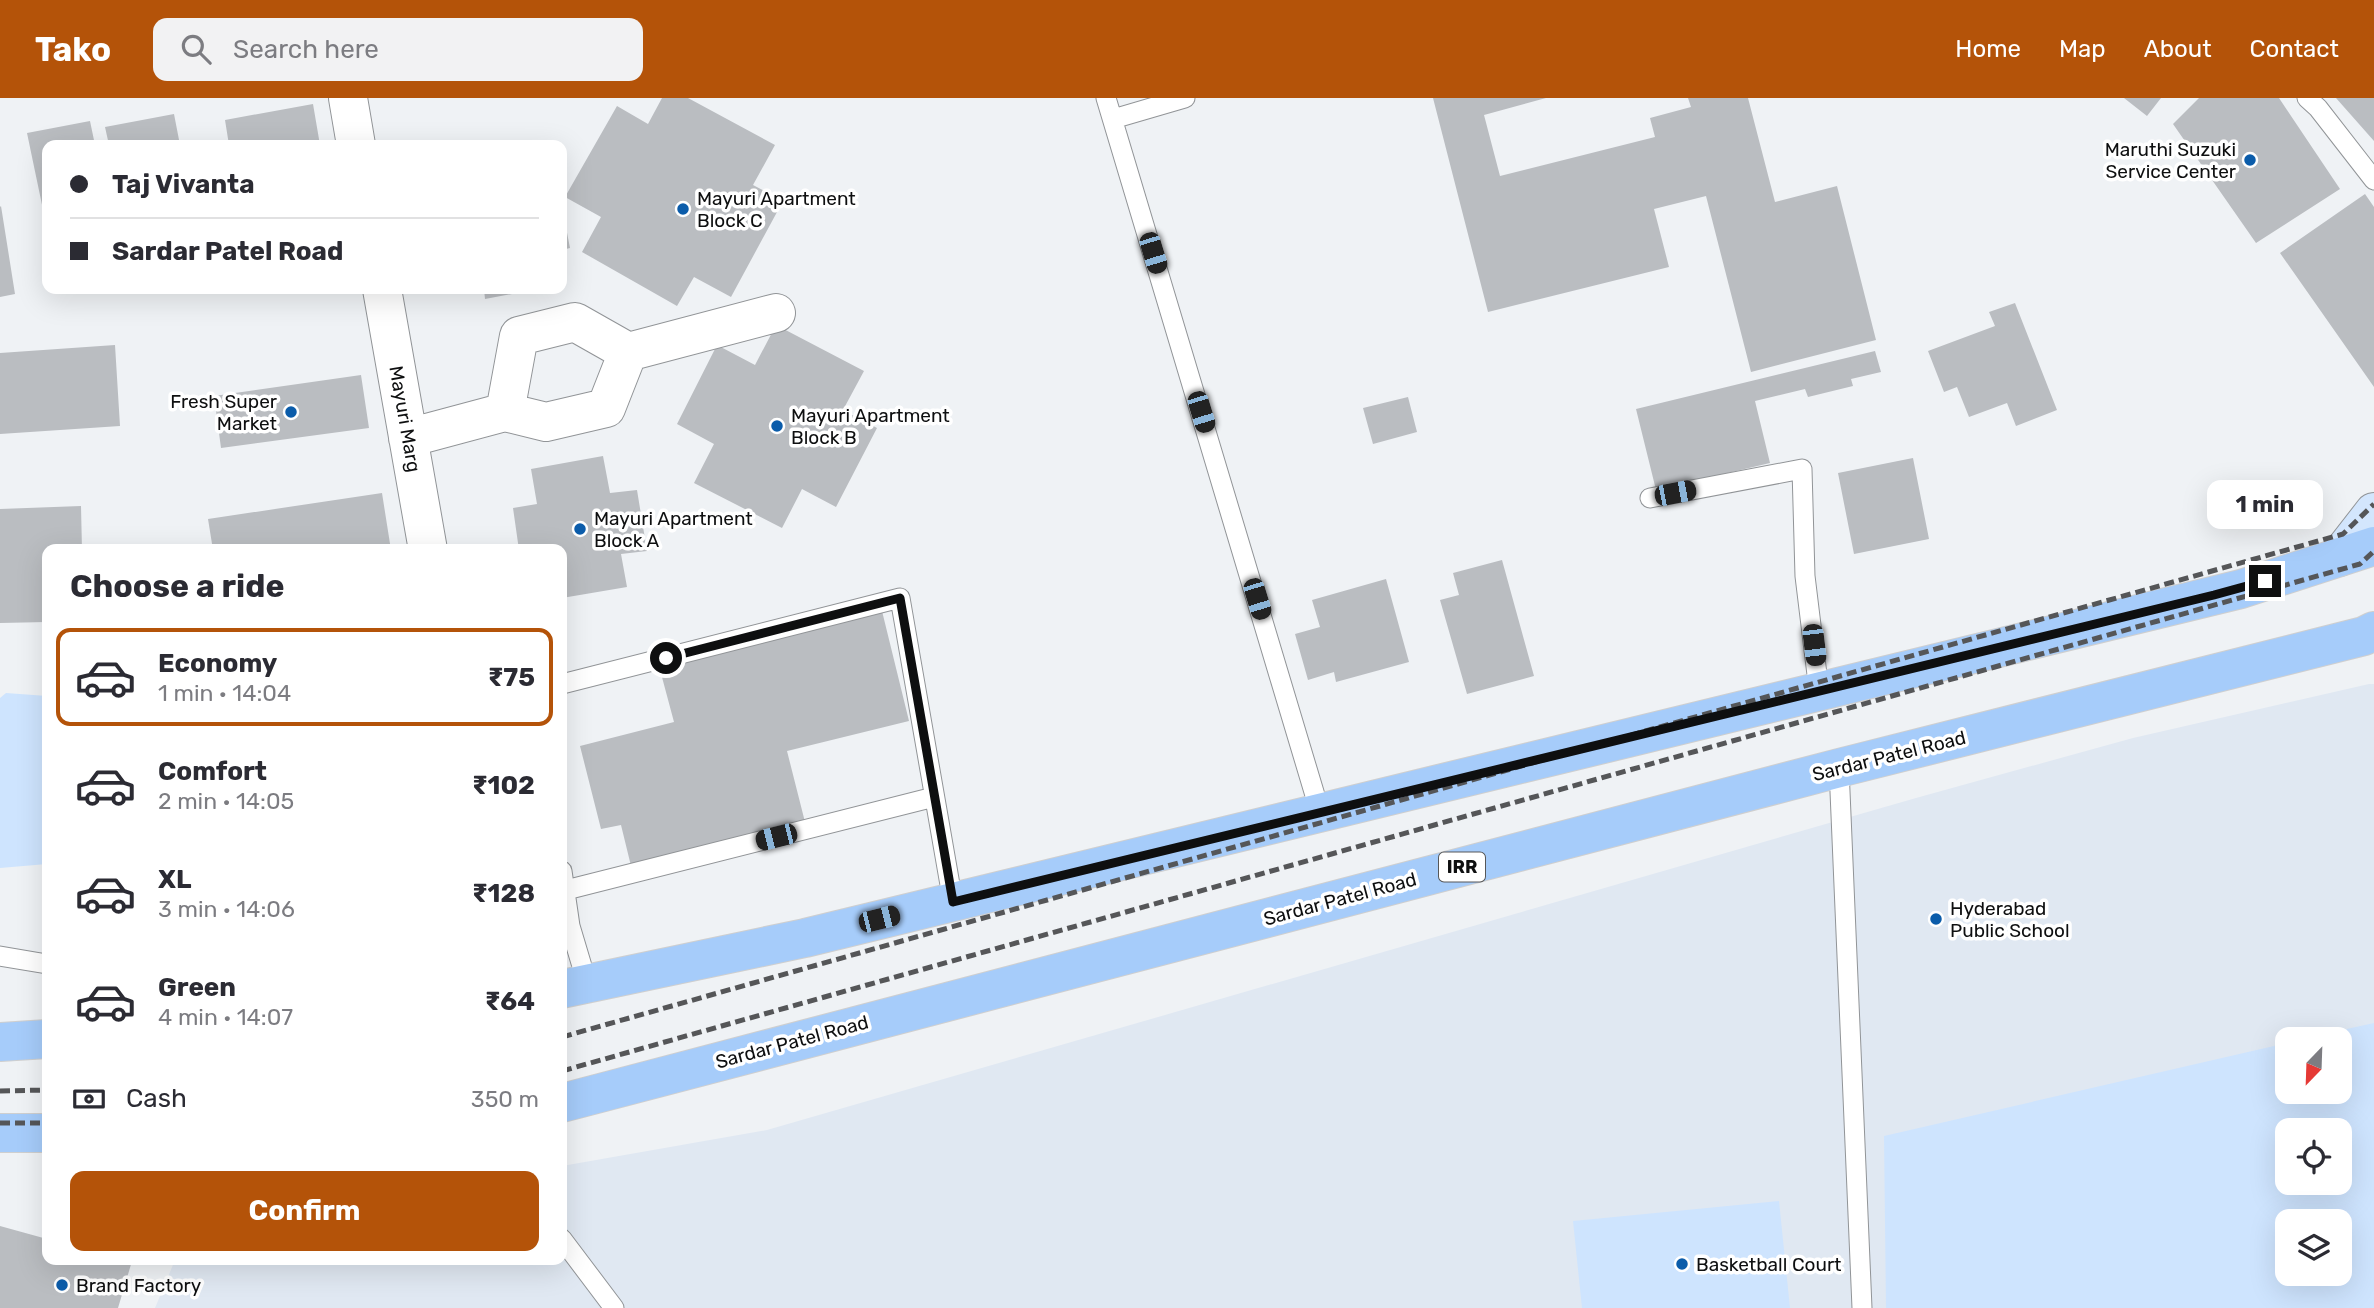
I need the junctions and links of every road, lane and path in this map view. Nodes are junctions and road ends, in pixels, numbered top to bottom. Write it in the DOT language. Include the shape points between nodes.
graph roads {
  1 [pos="348,98"];
  2 [pos="1106,98"];
  3 [pos="1185,98"];
  4 [pos="2308,98"];
  5 [pos="1113,120"];
  6 [pos="355,140"];
  7 [pos="2374,180"];
  8 [pos="383,294"];
  9 [pos="776,313"];
  10 [pos="628,352"];
  11 [pos="505,412"];
  12 [pos="408,438"];
  13 [pos="1650,498"];
  14 [pos="2374,512"];
  15 [pos="427,544"];
  16 [pos="2357,551"];
  17 [pos="2371,635"];
  18 [pos="567,683"];
  19 [pos="1819,691"];
  20 [pos="1839,768"];
  21 [pos="934,797"];
  22 [pos="1320,812"];
  23 [pos="567,880"];
  24 [pos="953,902"];
  25 [pos="567,904"];
  26 [pos="0,956"];
  27 [pos="42,963"];
  28 [pos="574,986"];
  29 [pos="42,1040"];
  30 [pos="0,1042"];
  31 [pos="567,1102"];
  32 [pos="0,1133"];
  33 [pos="42,1133"];
  34 [pos="567,1246"];
  35 [pos="614,1308"];
  36 [pos="1862,1308"];
  1 -- 6 [label="street"];
  2 -- 5 [label="lane"];
  3 -- 5 [label="lane"];
  4 -- 7 [label="lane"];
  5 -- 22 [label="lane"];
  8 -- 12 [label="street, Mayuri Marg"];
  9 -- 10 [label="street"];
  10 -- 11 [label="street" via="606,408 546,422"];
  10 -- 11 [label="street" via="575,322 519,336"];
  11 -- 12 [label="street"];
  12 -- 15 [label="street, Mayuri Marg"];
  13 -- 19 [label="lane" via="1802,469 1805,576"];
  14 -- 16 [label="street"];
  16 -- 19 [label="main road" via="2241,589"];
  17 -- 20 [label="main road, Sardar Patel Road / IRR"];
  18 -- 21 [label="lane" via="900,598"];
  19 -- 22 [label="main road"];
  20 -- 31 [label="main road, Sardar Patel Road / IRR"];
  20 -- 36 [label="lane"];
  21 -- 23 [label="lane"];
  21 -- 24 [label="lane"];
  22 -- 24 [label="main road"];
  24 -- 28 [label="main road"];
  25 -- 28 [label="lane"];
  26 -- 27 [label="lane"];
  29 -- 30 [label="main road"];
  32 -- 33 [label="main road"];
  34 -- 35 [label="lane"];
}
